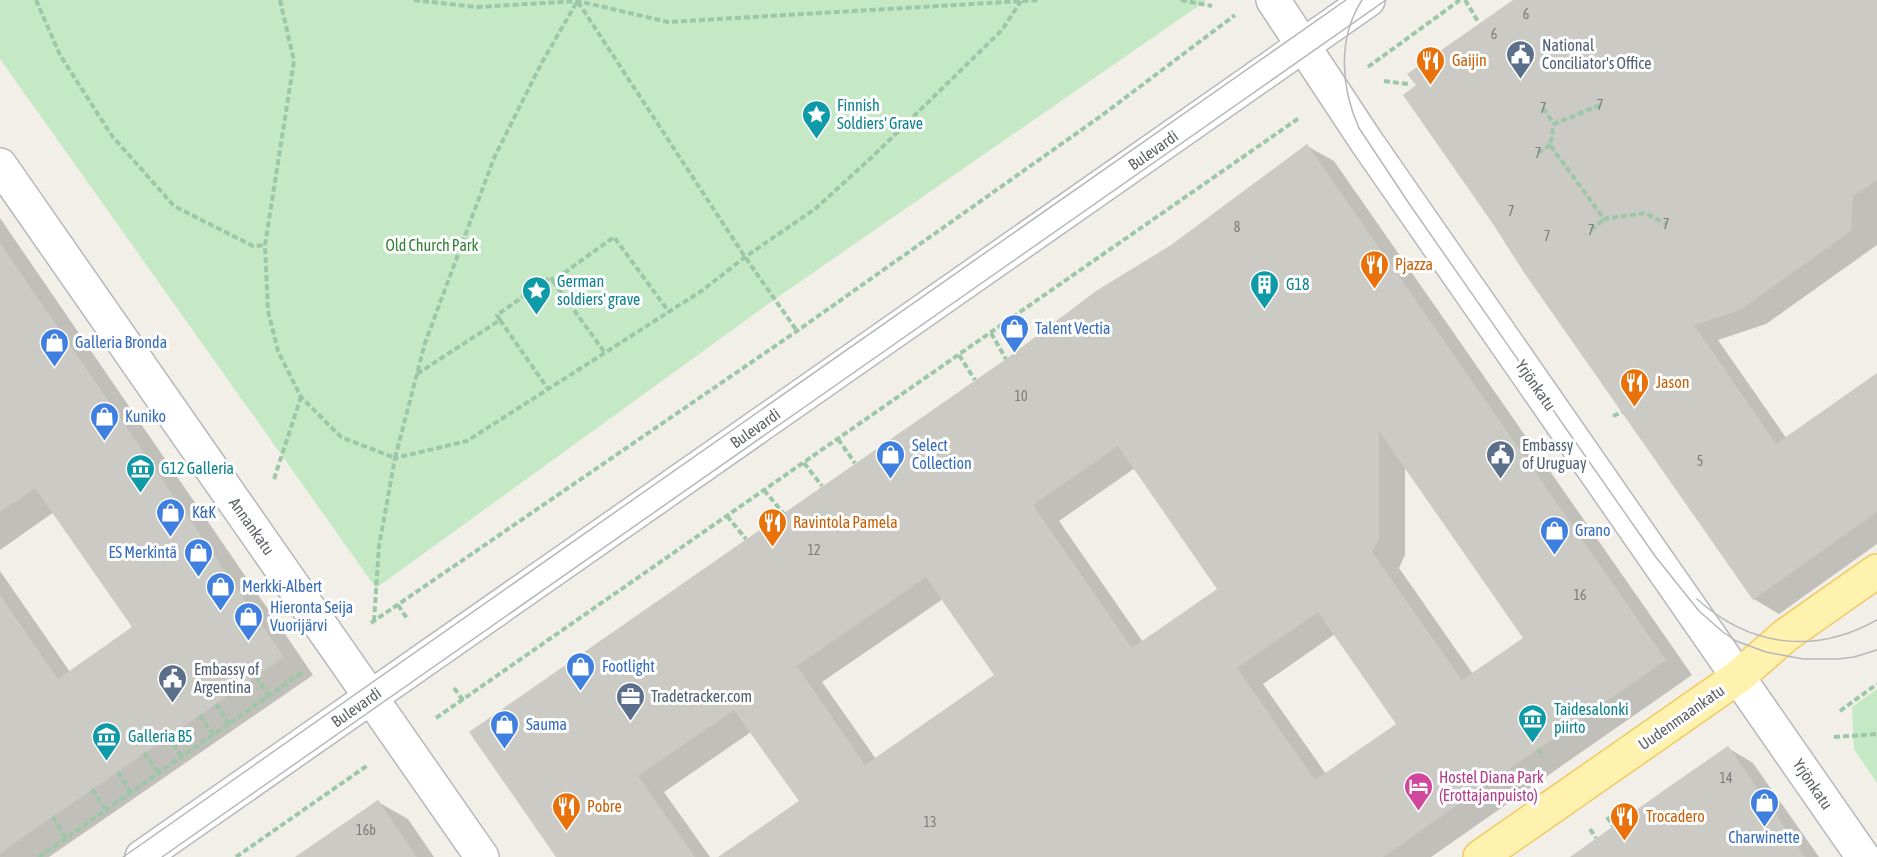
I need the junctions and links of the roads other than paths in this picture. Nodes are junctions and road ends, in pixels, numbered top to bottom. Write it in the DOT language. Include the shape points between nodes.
graph roads {
  1 [pos="1273,0"];
  2 [pos="1368,0"];
  3 [pos="1303,44"];
  4 [pos="0,165"];
  5 [pos="1877,571"];
  6 [pos="1738,677"];
  7 [pos="371,696"];
  8 [pos="142,857"];
  9 [pos="482,857"];
  10 [pos="1480,857"];
  11 [pos="1863,857"];
  1 -- 3 [label="street, Yrjönkatu"];
  2 -- 3 [label="street, Bulevardi"];
  3 -- 6 [label="street, Yrjönkatu" via="1366,141"];
  3 -- 7 [label="street, Bulevardi"];
  4 -- 7 [label="street, Annankatu"];
  5 -- 6 [label="main road, Uudenmaankatu" via="1786,635"];
  6 -- 10 [label="main road, Uudenmaankatu"];
  6 -- 11 [label="street, Yrjönkatu"];
  7 -- 8 [label="street, Bulevardi"];
  7 -- 9 [label="street, Annankatu"];
}
